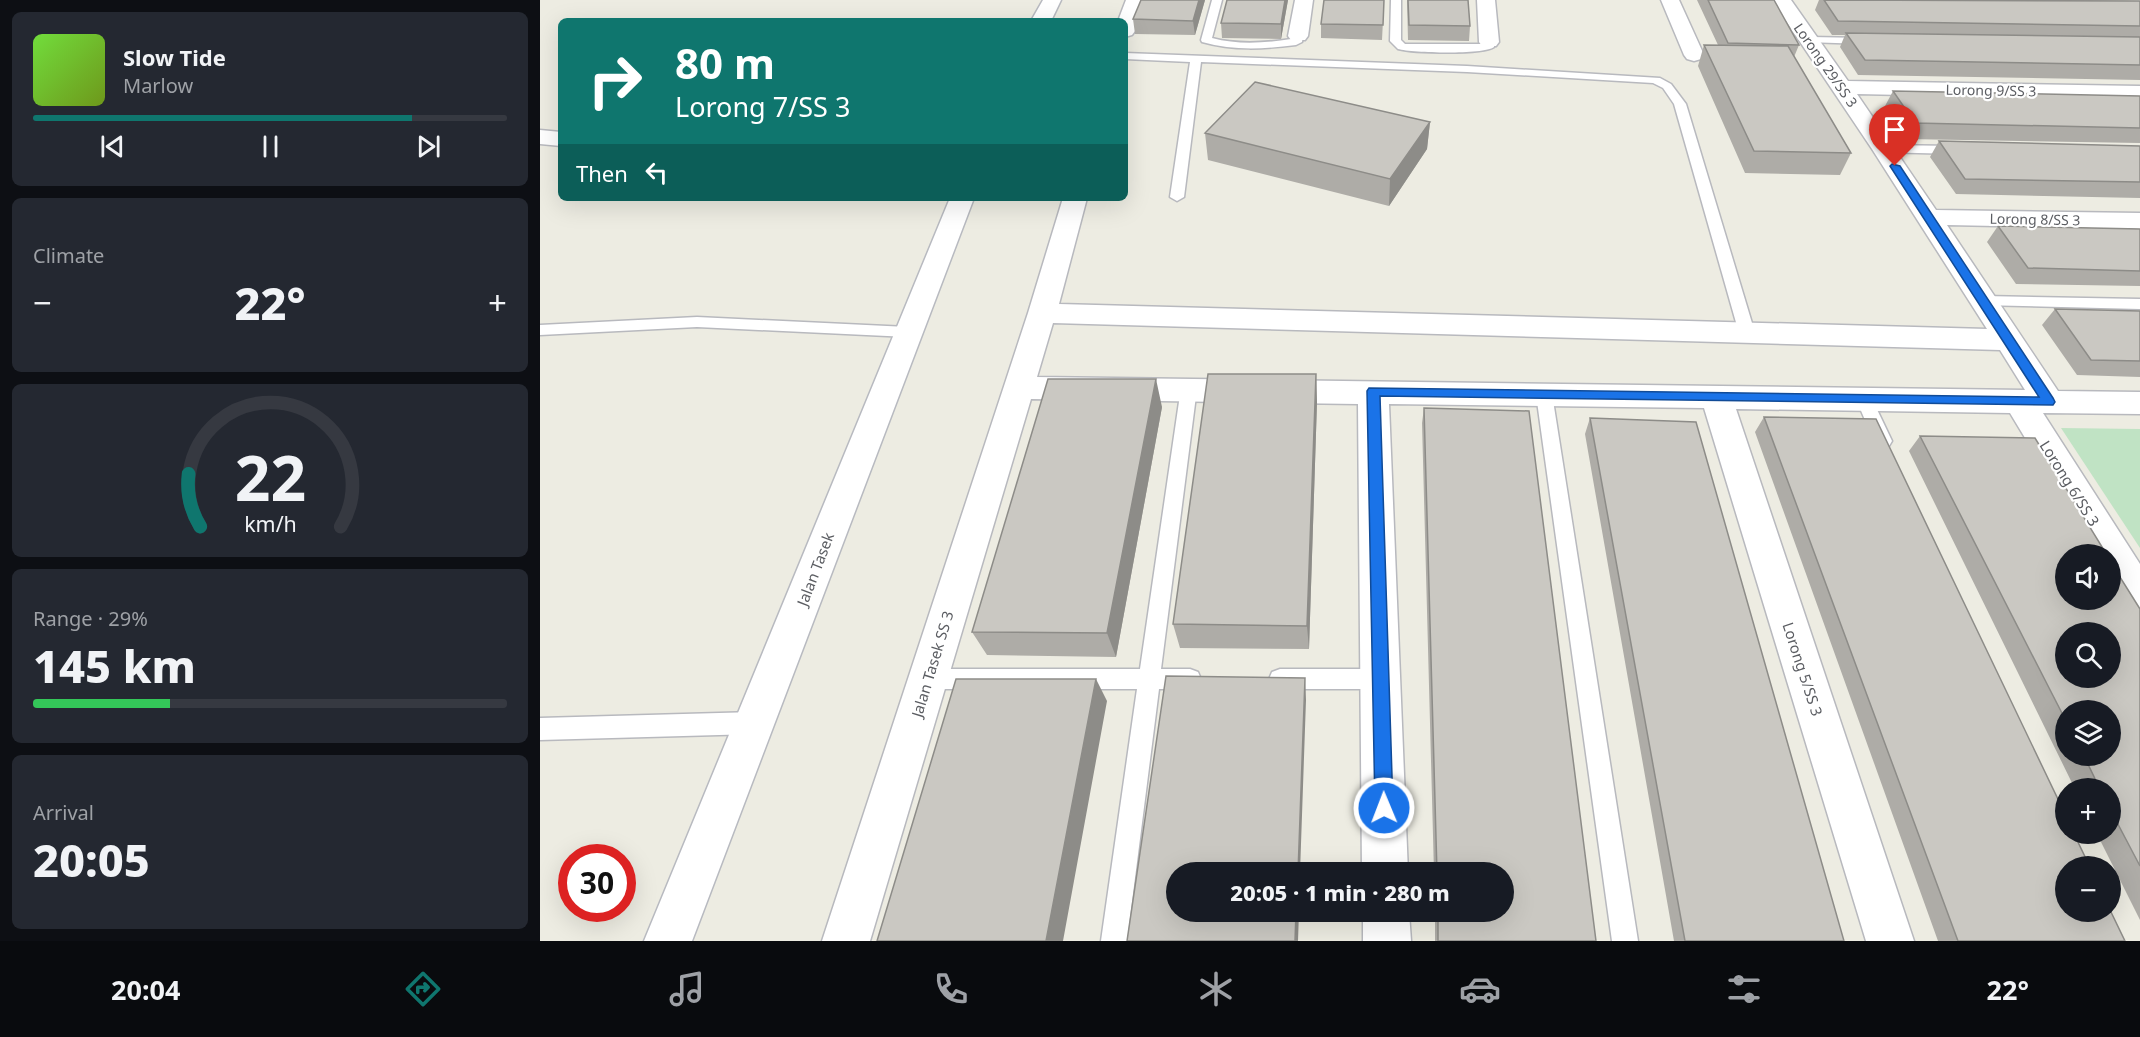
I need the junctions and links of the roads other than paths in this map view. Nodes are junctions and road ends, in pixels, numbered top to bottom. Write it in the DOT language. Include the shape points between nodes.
graph roads {
  1 [pos="1052,0"];
  2 [pos="1135,0"];
  3 [pos="1217,0"];
  4 [pos="1304,0"];
  5 [pos="1396,0"];
  6 [pos="1486,0"];
  7 [pos="1670,0"];
  8 [pos="1781,0"];
  9 [pos="1043,18"];
  10 [pos="1128,22"];
  11 [pos="1298,36"];
  12 [pos="1810,40"];
  13 [pos="1490,42"];
  14 [pos="1881,42"];
  15 [pos="1694,55"];
  16 [pos="1128,56"];
  17 [pos="1196,60"];
  18 [pos="1842,87"];
  19 [pos="2140,93"];
  20 [pos="540,137"];
  21 [pos="558,139"];
  22 [pos="1884,148"];
  23 [pos="1965,150"];
  24 [pos="1177,197"];
  25 [pos="961,201"];
  26 [pos="1074,201"];
  27 [pos="1929,217"];
  28 [pos="2140,221"];
  29 [pos="1984,301"];
  30 [pos="2140,304"];
  31 [pos="1042,313"];
  32 [pos="540,330"];
  33 [pos="908,332"];
  34 [pos="1747,333"];
  35 [pos="2009,340"];
  36 [pos="1018,388"];
  37 [pos="1189,388"];
  38 [pos="1374,391"];
  39 [pos="1544,394"];
  40 [pos="1716,396"];
  41 [pos="1864,399"];
  42 [pos="2034,402"];
  43 [pos="2140,403"];
  44 [pos="1894,464"];
  45 [pos="2140,595"];
  46 [pos="928,679"];
  47 [pos="1150,679"];
  48 [pos="1208,679"];
  49 [pos="1265,679"];
  50 [pos="1380,679"];
  51 [pos="755,723"];
  52 [pos="540,729"];
  53 [pos="1385,862"];
  54 [pos="1386,922"];
  55 [pos="668,941"];
  56 [pos="846,941"];
  57 [pos="1114,941"];
  58 [pos="1387,941"];
  59 [pos="1625,941"];
  60 [pos="1890,941"];
  1 -- 9 [label="street"];
  2 -- 10 [label="street"];
  3 -- 11 [label="lane" via="1206,40 1220,45 1277,45 1296,42"];
  4 -- 11 [label="street"];
  5 -- 13 [label="lane" via="1396,41 1402,47 1475,49 1488,47"];
  6 -- 13 [label="street"];
  7 -- 15 [label="street"];
  8 -- 12 [label="street, Lorong 29/SS 3"];
  12 -- 14 [label="lane"];
  12 -- 18 [label="street, Lorong 29/SS 3"];
  16 -- 17 [label="lane"];
  17 -- 24 [label="lane"];
  17 -- 34 [label="lane" via="1656,80 1667,86 1680,104"];
  18 -- 19 [label="street, Lorong 9/SS 3"];
  18 -- 22 [label="street, Lorong 29/SS 3"];
  20 -- 21 [label="street"];
  22 -- 23 [label="lane"];
  22 -- 27 [label="street, Lorong 29/SS 3"];
  25 -- 33 [label="street, Jalan Tasek"];
  26 -- 31 [label="street, Jalan Tasek SS 3"];
  27 -- 28 [label="street, Lorong 8/SS 3"];
  27 -- 29 [label="street, Lorong 29/SS 3"];
  29 -- 30 [label="lane"];
  29 -- 35 [label="street, Lorong 29/SS 3"];
  31 -- 34 [label="street"];
  31 -- 36 [label="street, Jalan Tasek SS 3"];
  32 -- 33 [label="lane" via="697,322"];
  33 -- 51 [label="street, Jalan Tasek"];
  34 -- 35 [label="street"];
  35 -- 42 [label="street, Lorong 29/SS 3"];
  36 -- 37 [label="street"];
  36 -- 46 [label="street, Jalan Tasek SS 3"];
  37 -- 38 [label="street"];
  37 -- 47 [label="lane"];
  38 -- 39 [label="street"];
  38 -- 50 [label="street"];
  39 -- 40 [label="street"];
  39 -- 59 [label="lane"];
  40 -- 41 [label="street"];
  40 -- 60 [label="street, Lorong 5/SS 3"];
  41 -- 42 [label="street"];
  41 -- 44 [label="lane"];
  42 -- 43 [label="street"];
  42 -- 45 [label="street, Lorong 6/SS 3"];
  46 -- 47 [label="lane"];
  46 -- 56 [label="street, Jalan Tasek SS 3"];
  47 -- 48 [label="lane"];
  47 -- 57 [label="lane"];
  49 -- 50 [label="lane"];
  50 -- 53 [label="street"];
  51 -- 52 [label="lane"];
  51 -- 55 [label="street, Jalan Tasek"];
  54 -- 58 [label="street"];
}
